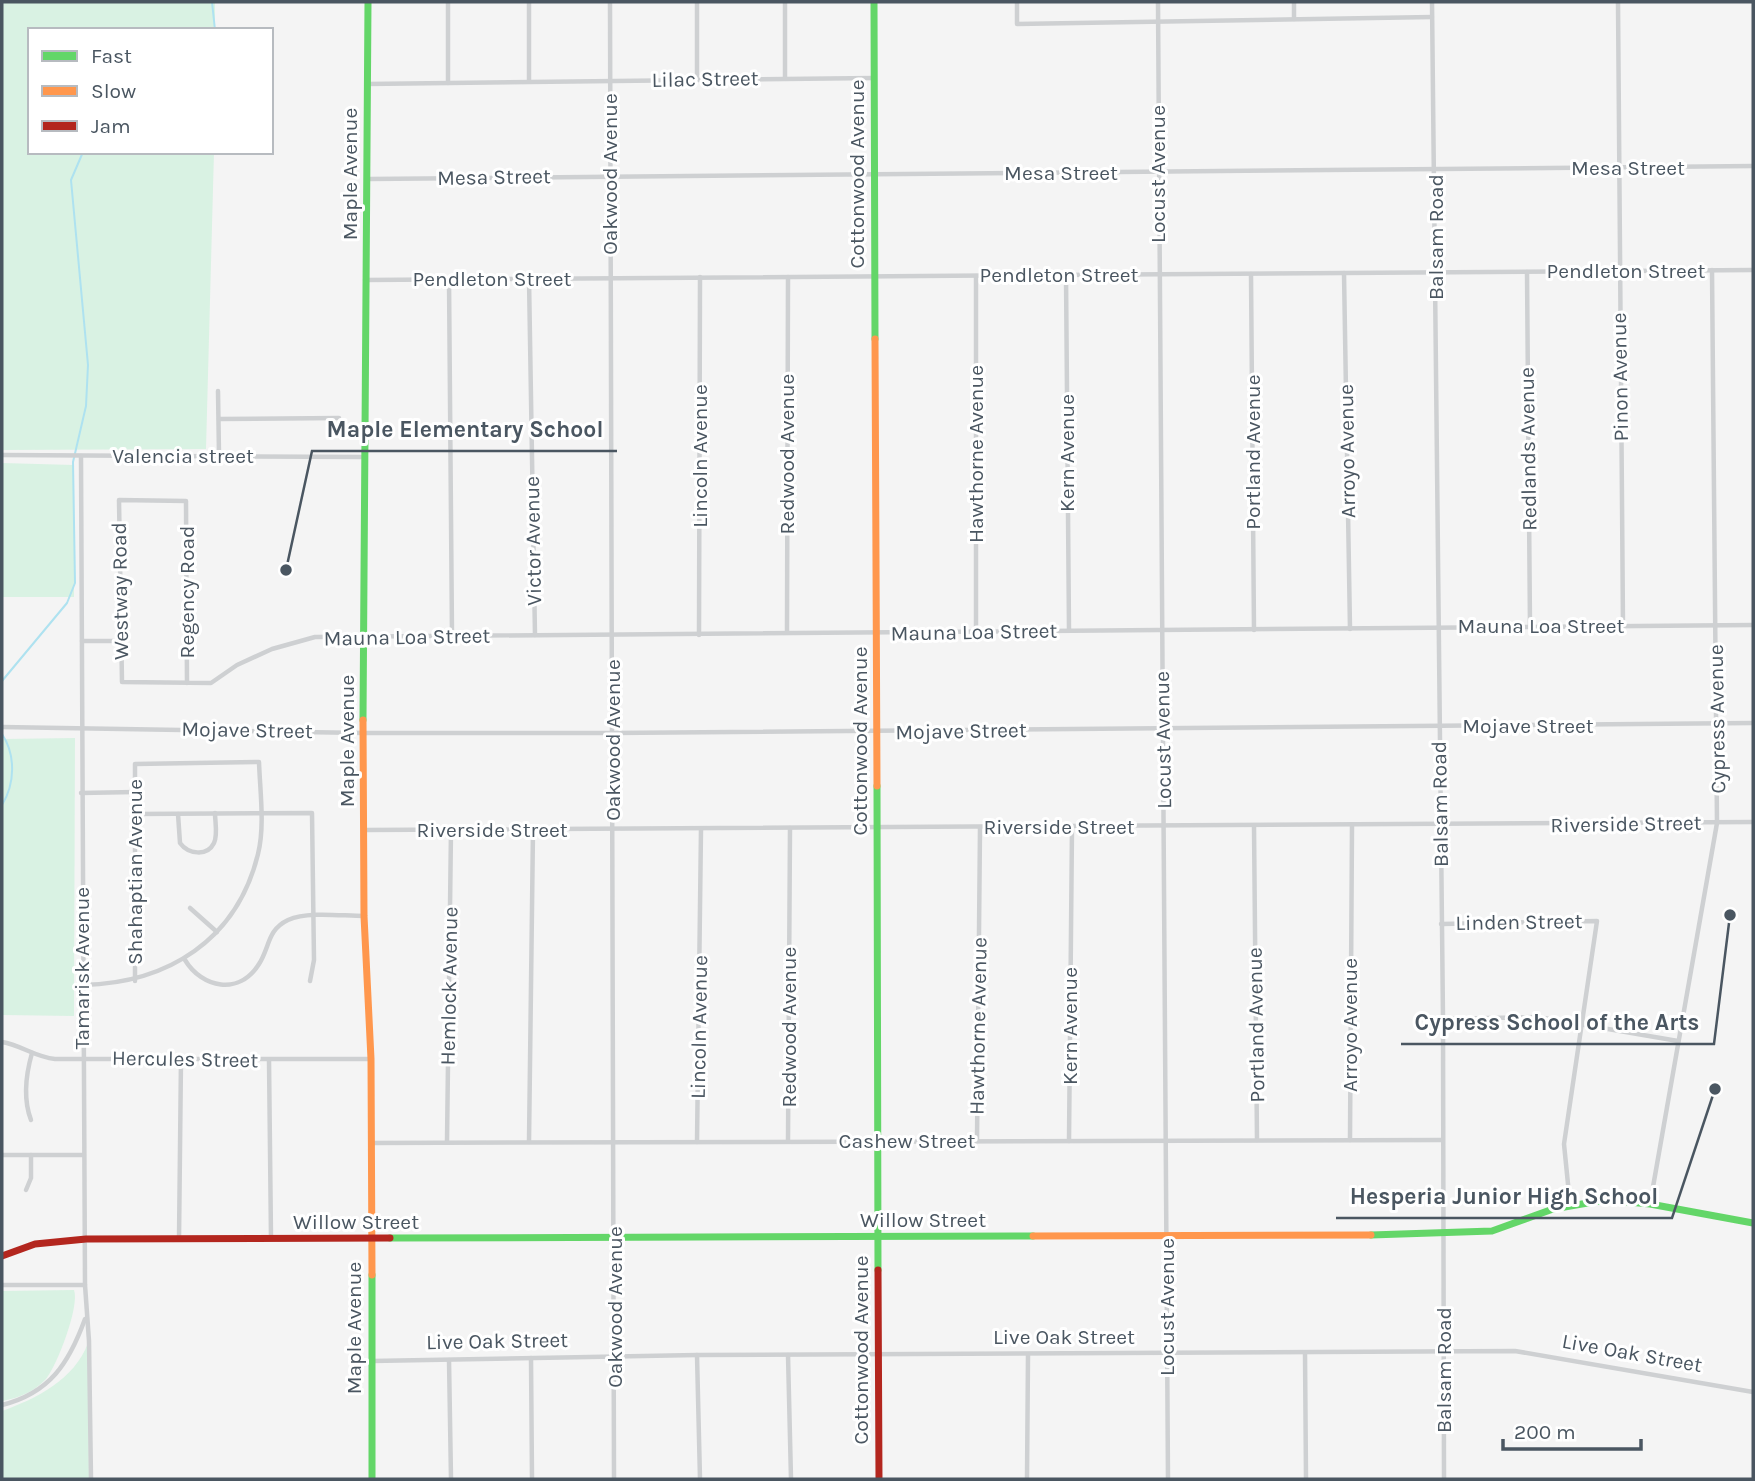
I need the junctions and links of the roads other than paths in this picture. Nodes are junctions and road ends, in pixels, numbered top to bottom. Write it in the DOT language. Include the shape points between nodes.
graph roads {
  1 [pos="368,2"];
  2 [pos="448,2"];
  3 [pos="529,2"];
  4 [pos="610,2"];
  5 [pos="697,2"];
  6 [pos="785,2"];
  7 [pos="874,2"];
  8 [pos="1017,2"];
  9 [pos="1158,2"];
  10 [pos="1294,2"];
  11 [pos="1432,2"];
  12 [pos="1618,2"];
  13 [pos="1432,17"];
  14 [pos="1294,19"];
  15 [pos="1158,22"];
  16 [pos="785,78"];
  17 [pos="874,78"];
  18 [pos="697,79"];
  19 [pos="611,80"];
  20 [pos="529,81"];
  21 [pos="368,83"];
  22 [pos="449,83"];
  23 [pos="1753,166"];
  24 [pos="1619,168"];
  25 [pos="1436,169"];
  26 [pos="1158,172"];
  27 [pos="874,174"];
  28 [pos="610,176"];
  29 [pos="369,179"];
  30 [pos="1712,270"];
  31 [pos="1753,270"];
  32 [pos="1619,271"];
  33 [pos="1436,272"];
  34 [pos="1527,272"];
  35 [pos="1345,273"];
  36 [pos="1159,274"];
  37 [pos="1251,274"];
  38 [pos="976,275"];
  39 [pos="1066,275"];
  40 [pos="875,276"];
  41 [pos="700,277"];
  42 [pos="788,277"];
  43 [pos="609,278"];
  44 [pos="449,279"];
  45 [pos="529,279"];
  46 [pos="365,280"];
  47 [pos="218,391"];
  48 [pos="339,418"];
  49 [pos="219,419"];
  50 [pos="2,455"];
  51 [pos="219,455"];
  52 [pos="81,456"];
  53 [pos="365,457"];
  54 [pos="186,501"];
  55 [pos="1716,625"];
  56 [pos="1753,625"];
  57 [pos="1439,626"];
  58 [pos="1623,626"];
  59 [pos="1530,627"];
  60 [pos="1161,628"];
  61 [pos="1350,629"];
  62 [pos="1254,630"];
  63 [pos="1069,631"];
  64 [pos="787,632"];
  65 [pos="976,632"];
  66 [pos="877,633"];
  67 [pos="452,635"];
  68 [pos="535,635"];
  69 [pos="614,635"];
  70 [pos="699,635"];
  71 [pos="365,636"];
  72 [pos="82,641"];
  73 [pos="122,641"];
  74 [pos="122,682"];
  75 [pos="187,683"];
  76 [pos="1753,723"];
  77 [pos="1718,724"];
  78 [pos="81,726"];
  79 [pos="2,727"];
  80 [pos="1439,727"];
  81 [pos="1163,729"];
  82 [pos="878,732"];
  83 [pos="363,733"];
  84 [pos="612,733"];
  85 [pos="135,792"];
  86 [pos="81,793"];
  87 [pos="215,813"];
  88 [pos="260,813"];
  89 [pos="135,814"];
  90 [pos="178,814"];
  91 [pos="1753,822"];
  92 [pos="1717,823"];
  93 [pos="1352,825"];
  94 [pos="1441,825"];
  95 [pos="1164,826"];
  96 [pos="1072,827"];
  97 [pos="1254,827"];
  98 [pos="790,828"];
  99 [pos="878,828"];
  100 [pos="980,828"];
  101 [pos="613,829"];
  102 [pos="701,829"];
  103 [pos="365,830"];
  104 [pos="451,830"];
  105 [pos="533,830"];
  106 [pos="190,908"];
  107 [pos="312,916"];
  108 [pos="364,916"];
  109 [pos="1441,924"];
  110 [pos="217,932"];
  111 [pos="184,960"];
  112 [pos="135,981"];
  113 [pos="310,981"];
  114 [pos="83,985"];
  115 [pos="1443,1019"];
  116 [pos="1582,1026"];
  117 [pos="1678,1041"];
  118 [pos="2,1042"];
  119 [pos="32,1054"];
  120 [pos="83,1058"];
  121 [pos="181,1059"];
  122 [pos="371,1059"];
  123 [pos="269,1060"];
  124 [pos="31,1120"];
  125 [pos="1167,1140"];
  126 [pos="1257,1140"];
  127 [pos="1350,1140"];
  128 [pos="1442,1140"];
  129 [pos="788,1141"];
  130 [pos="878,1141"];
  131 [pos="977,1141"];
  132 [pos="1069,1141"];
  133 [pos="447,1142"];
  134 [pos="529,1142"];
  135 [pos="615,1142"];
  136 [pos="697,1142"];
  137 [pos="371,1143"];
  138 [pos="2,1155"];
  139 [pos="31,1155"];
  140 [pos="84,1155"];
  141 [pos="26,1190"];
  142 [pos="1570,1204"];
  143 [pos="1650,1204"];
  144 [pos="1753,1223"];
  145 [pos="1444,1235"];
  146 [pos="1167,1236"];
  147 [pos="86,1238"];
  148 [pos="879,1238"];
  149 [pos="179,1239"];
  150 [pos="271,1239"];
  151 [pos="614,1239"];
  152 [pos="371,1240"];
  153 [pos="2,1256"];
  154 [pos="2,1285"];
  155 [pos="85,1285"];
  156 [pos="86,1318"];
  157 [pos="1443,1352"];
  158 [pos="1167,1353"];
  159 [pos="1305,1353"];
  160 [pos="1028,1354"];
  161 [pos="697,1355"];
  162 [pos="788,1355"];
  163 [pos="879,1356"];
  164 [pos="614,1357"];
  165 [pos="531,1358"];
  166 [pos="449,1360"];
  167 [pos="372,1361"];
  168 [pos="1753,1392"];
  169 [pos="2,1405"];
  170 [pos="92,1479"];
  171 [pos="372,1479"];
  172 [pos="451,1479"];
  173 [pos="532,1479"];
  174 [pos="614,1479"];
  175 [pos="700,1479"];
  176 [pos="791,1479"];
  177 [pos="879,1479"];
  178 [pos="1027,1479"];
  179 [pos="1168,1479"];
  180 [pos="1306,1479"];
  181 [pos="1444,1479"];
  1 -- 21 [label="street, Maple Avenue"];
  2 -- 22 [label="street"];
  3 -- 20 [label="street"];
  4 -- 19 [label="street, Oakwood Avenue"];
  5 -- 18 [label="street"];
  6 -- 16 [label="street"];
  7 -- 17 [label="street, Cottonwood Avenue"];
  8 -- 15 [label="street" via="1017,24"];
  9 -- 15 [label="street, Locust Avenue"];
  10 -- 14 [label="street"];
  11 -- 13 [label="street, Balsam Road"];
  12 -- 24 [label="street, Pinon Avenue"];
  13 -- 14 [label="street"];
  13 -- 25 [label="street, Balsam Road"];
  14 -- 15 [label="street"];
  15 -- 26 [label="street, Locust Avenue"];
  16 -- 17 [label="street, Lilac Street"];
  16 -- 18 [label="street, Lilac Street"];
  17 -- 27 [label="street, Cottonwood Avenue"];
  18 -- 19 [label="street, Lilac Street"];
  19 -- 20 [label="street, Lilac Street"];
  19 -- 28 [label="street, Oakwood Avenue"];
  20 -- 22 [label="street, Lilac Street"];
  21 -- 22 [label="street, Lilac Street"];
  21 -- 29 [label="street, Maple Avenue"];
  23 -- 24 [label="street, Mesa Street"];
  24 -- 25 [label="street, Mesa Street"];
  24 -- 32 [label="street, Pinon Avenue"];
  25 -- 26 [label="street, Mesa Street"];
  25 -- 33 [label="street, Balsam Road"];
  26 -- 27 [label="street, Mesa Street"];
  26 -- 36 [label="street, Locust Avenue"];
  27 -- 28 [label="street, Mesa Street"];
  27 -- 40 [label="street, Cottonwood Avenue"];
  28 -- 29 [label="street, Mesa Street"];
  28 -- 43 [label="street, Oakwood Avenue"];
  29 -- 46 [label="street, Maple Avenue"];
  30 -- 31 [label="street, Pendleton Street"];
  30 -- 32 [label="street, Pendleton Street"];
  30 -- 55 [label="street, Cypress Avenue"];
  32 -- 34 [label="street, Pendleton Street"];
  32 -- 58 [label="street, Pinon Avenue"];
  33 -- 34 [label="street, Pendleton Street"];
  33 -- 35 [label="street, Pendleton Street"];
  33 -- 57 [label="street, Balsam Road"];
  34 -- 59 [label="street, Redlands Avenue"];
  35 -- 37 [label="street, Pendleton Street"];
  35 -- 61 [label="street, Arroyo Avenue"];
  36 -- 37 [label="street, Pendleton Street"];
  36 -- 39 [label="street, Pendleton Street"];
  36 -- 60 [label="street, Locust Avenue"];
  37 -- 62 [label="street, Portland Avenue"];
  38 -- 39 [label="street, Pendleton Street"];
  38 -- 40 [label="street, Pendleton Street"];
  38 -- 65 [label="street, Hawthorne Avenue"];
  39 -- 63 [label="street, Kern Avenue"];
  40 -- 42 [label="street, Pendleton Street"];
  40 -- 66 [label="street, Cottonwood Avenue"];
  41 -- 42 [label="street, Pendleton Street"];
  41 -- 43 [label="street, Pendleton Street"];
  41 -- 70 [label="street, Lincoln Avenue"];
  42 -- 64 [label="street, Redwood Avenue"];
  43 -- 45 [label="street, Pendleton Street"];
  43 -- 69 [label="street, Oakwood Avenue"];
  44 -- 45 [label="street, Pendleton Street"];
  44 -- 46 [label="street, Pendleton Street"];
  44 -- 67 [label="street"];
  45 -- 68 [label="street, Victor Avenue"];
  46 -- 53 [label="street, Maple Avenue"];
  47 -- 49 [label="street"];
  48 -- 49 [label="street"];
  49 -- 51 [label="street"];
  50 -- 52 [label="street, Valencia street"];
  51 -- 52 [label="street, Valencia street"];
  51 -- 53 [label="street, Valencia street"];
  52 -- 72 [label="street, Tamarisk Avenue"];
  53 -- 71 [label="street, Maple Avenue"];
  54 -- 73 [label="street, Westway Road" via="119,500"];
  54 -- 75 [label="street, Regency Road"];
  55 -- 56 [label="street, Mauna Loa Street"];
  55 -- 58 [label="street, Mauna Loa Street"];
  55 -- 77 [label="street, Cypress Avenue"];
  57 -- 59 [label="street, Mauna Loa Street"];
  57 -- 61 [label="street, Mauna Loa Street"];
  57 -- 80 [label="street, Balsam Road"];
  58 -- 59 [label="street, Mauna Loa Street"];
  60 -- 62 [label="street, Mauna Loa Street"];
  60 -- 63 [label="street, Mauna Loa Street"];
  60 -- 81 [label="street, Locust Avenue"];
  61 -- 62 [label="street, Mauna Loa Street"];
  63 -- 65 [label="street, Mauna Loa Street"];
  64 -- 66 [label="street, Mauna Loa Street"];
  64 -- 70 [label="street, Mauna Loa Street"];
  65 -- 66 [label="street, Mauna Loa Street"];
  66 -- 82 [label="street, Cottonwood Avenue"];
  67 -- 68 [label="street, Mauna Loa Street"];
  67 -- 71 [label="street, Mauna Loa Street"];
  68 -- 69 [label="street, Mauna Loa Street"];
  69 -- 70 [label="street, Mauna Loa Street"];
  69 -- 84 [label="street, Oakwood Avenue"];
  71 -- 75 [label="street, Mauna Loa Street" via="298,640 237,665 211,683"];
  71 -- 83 [label="street, Maple Avenue"];
  72 -- 73 [label="street"];
  72 -- 78 [label="street, Tamarisk Avenue"];
  73 -- 74 [label="street, Westway Road"];
  74 -- 75 [label="street, Mauna Loa Street"];
  76 -- 77 [label="street, Mojave Street"];
  77 -- 80 [label="street, Mojave Street"];
  77 -- 92 [label="street, Cypress Avenue"];
  78 -- 79 [label="street, Mojave Street"];
  78 -- 83 [label="street, Mojave Street"];
  78 -- 86 [label="street, Tamarisk Avenue"];
  80 -- 81 [label="street, Mojave Street"];
  80 -- 94 [label="street, Balsam Road"];
  81 -- 82 [label="street, Mojave Street"];
  81 -- 95 [label="street, Locust Avenue"];
  82 -- 84 [label="street, Mojave Street"];
  82 -- 99 [label="street, Cottonwood Avenue"];
  83 -- 84 [label="street, Mojave Street"];
  83 -- 103 [label="street, Maple Avenue"];
  84 -- 101 [label="street, Oakwood Avenue"];
  85 -- 86 [label="street"];
  85 -- 88 [label="street, Shahaptian Avenue" via="135,764 259,762"];
  85 -- 89 [label="street, Shahaptian Avenue"];
  86 -- 114 [label="street, Tamarisk Avenue"];
  87 -- 88 [label="street"];
  87 -- 90 [label="street"];
  87 -- 90 [label="street" via="214,843 198,853 180,843"];
  88 -- 107 [label="street" via="312,813"];
  88 -- 110 [label="street" via="259,853 241,898"];
  89 -- 90 [label="street"];
  89 -- 112 [label="street, Shahaptian Avenue"];
  91 -- 92 [label="street, Riverside Street"];
  92 -- 94 [label="street, Riverside Street"];
  92 -- 117 [label="street, Cypress Avenue"];
  93 -- 94 [label="street, Riverside Street"];
  93 -- 97 [label="street, Riverside Street"];
  93 -- 127 [label="street, Arroyo Avenue"];
  94 -- 109 [label="street, Balsam Road"];
  95 -- 96 [label="street, Riverside Street"];
  95 -- 97 [label="street, Riverside Street"];
  95 -- 125 [label="street, Locust Avenue"];
  96 -- 100 [label="street, Riverside Street"];
  96 -- 132 [label="street, Kern Avenue"];
  97 -- 126 [label="street, Portland Avenue"];
  98 -- 99 [label="street, Riverside Street"];
  98 -- 102 [label="street, Riverside Street"];
  98 -- 129 [label="street, Redwood Avenue"];
  99 -- 100 [label="street, Riverside Street"];
  99 -- 130 [label="street, Cottonwood Avenue"];
  100 -- 131 [label="street, Hawthorne Avenue"];
  101 -- 102 [label="street, Riverside Street"];
  101 -- 105 [label="street, Riverside Street"];
  101 -- 135 [label="street, Oakwood Avenue"];
  102 -- 136 [label="street, Lincoln Avenue"];
  103 -- 104 [label="street, Riverside Street"];
  103 -- 108 [label="street, Maple Avenue"];
  104 -- 105 [label="street, Riverside Street"];
  104 -- 133 [label="street, Hemlock Avenue"];
  105 -- 134 [label="street"];
  106 -- 110 [label="street"];
  107 -- 108 [label="street"];
  107 -- 111 [label="street" via="288,920 275,929 260,963 240,981 223,986 202,980"];
  107 -- 113 [label="street"];
  108 -- 122 [label="street, Maple Avenue"];
  109 -- 115 [label="street, Balsam Road"];
  109 -- 116 [label="street, Linden Street" via="1597,921"];
  110 -- 111 [label="street"];
  111 -- 112 [label="street"];
  112 -- 114 [label="street"];
  114 -- 120 [label="street, Tamarisk Avenue"];
  115 -- 116 [label="street" via="1538,1017"];
  115 -- 128 [label="street, Balsam Road"];
  116 -- 117 [label="street"];
  116 -- 142 [label="street" via="1564,1144"];
  117 -- 143 [label="street, Cypress Avenue"];
  118 -- 119 [label="street, Hercules Street"];
  119 -- 120 [label="street, Hercules Street"];
  119 -- 124 [label="street" via="27,1071"];
  120 -- 121 [label="street, Hercules Street"];
  120 -- 140 [label="street, Tamarisk Avenue"];
  121 -- 123 [label="street, Hercules Street"];
  121 -- 149 [label="street"];
  122 -- 123 [label="street, Hercules Street"];
  122 -- 137 [label="street, Maple Avenue"];
  123 -- 150 [label="street"];
  125 -- 126 [label="street, Cashew Street"];
  125 -- 132 [label="street, Cashew Street"];
  125 -- 146 [label="street, Locust Avenue"];
  126 -- 127 [label="street, Cashew Street"];
  127 -- 128 [label="street, Cashew Street"];
  128 -- 145 [label="street, Balsam Road"];
  129 -- 130 [label="street, Cashew Street"];
  129 -- 136 [label="street, Cashew Street"];
  130 -- 131 [label="street, Cashew Street"];
  130 -- 148 [label="street, Cottonwood Avenue"];
  131 -- 132 [label="street, Cashew Street"];
  133 -- 134 [label="street, Cashew Street"];
  133 -- 137 [label="street, Cashew Street"];
  134 -- 135 [label="street, Cashew Street"];
  135 -- 136 [label="street, Cashew Street"];
  135 -- 151 [label="street, Oakwood Avenue"];
  137 -- 152 [label="street, Maple Avenue"];
  138 -- 139 [label="street"];
  139 -- 140 [label="street"];
  139 -- 141 [label="street"];
  140 -- 147 [label="street, Tamarisk Avenue"];
  142 -- 143 [label="street, Willow Street" via="1605,1200"];
  142 -- 145 [label="street, Willow Street" via="1492,1231"];
  143 -- 144 [label="street, Willow Street"];
  145 -- 146 [label="street, Willow Street"];
  145 -- 157 [label="street, Balsam Road"];
  146 -- 148 [label="street, Willow Street"];
  146 -- 158 [label="street, Locust Avenue"];
  147 -- 149 [label="street, Willow Street"];
  147 -- 153 [label="street" via="35,1244"];
  147 -- 155 [label="street, Tamarisk Avenue"];
  148 -- 151 [label="street, Willow Street"];
  148 -- 163 [label="street, Cottonwood Avenue"];
  149 -- 150 [label="street, Willow Street"];
  150 -- 152 [label="street, Willow Street"];
  151 -- 152 [label="street, Willow Street"];
  151 -- 164 [label="street, Oakwood Avenue"];
  152 -- 167 [label="street, Maple Avenue"];
  154 -- 155 [label="street"];
  155 -- 156 [label="street, Tamarisk Avenue"];
  156 -- 169 [label="street" via="63,1368 51,1382 30,1396"];
  156 -- 170 [label="street, Tamarisk Avenue"];
  157 -- 159 [label="street, Live Oak Street"];
  157 -- 168 [label="street, Live Oak Street" via="1515,1351"];
  157 -- 181 [label="street, Balsam Road"];
  158 -- 159 [label="street, Live Oak Street"];
  158 -- 160 [label="street, Live Oak Street"];
  158 -- 179 [label="street, Locust Avenue"];
  159 -- 180 [label="street"];
  160 -- 163 [label="street, Live Oak Street"];
  160 -- 178 [label="street"];
  161 -- 162 [label="street, Live Oak Street"];
  161 -- 164 [label="street, Live Oak Street"];
  161 -- 175 [label="street"];
  162 -- 163 [label="street, Live Oak Street"];
  162 -- 176 [label="street"];
  163 -- 177 [label="street, Cottonwood Avenue"];
  164 -- 165 [label="street, Live Oak Street"];
  164 -- 174 [label="street, Oakwood Avenue"];
  165 -- 166 [label="street, Live Oak Street"];
  165 -- 173 [label="street"];
  166 -- 167 [label="street, Live Oak Street"];
  166 -- 172 [label="street"];
  167 -- 171 [label="street, Maple Avenue"];
}
